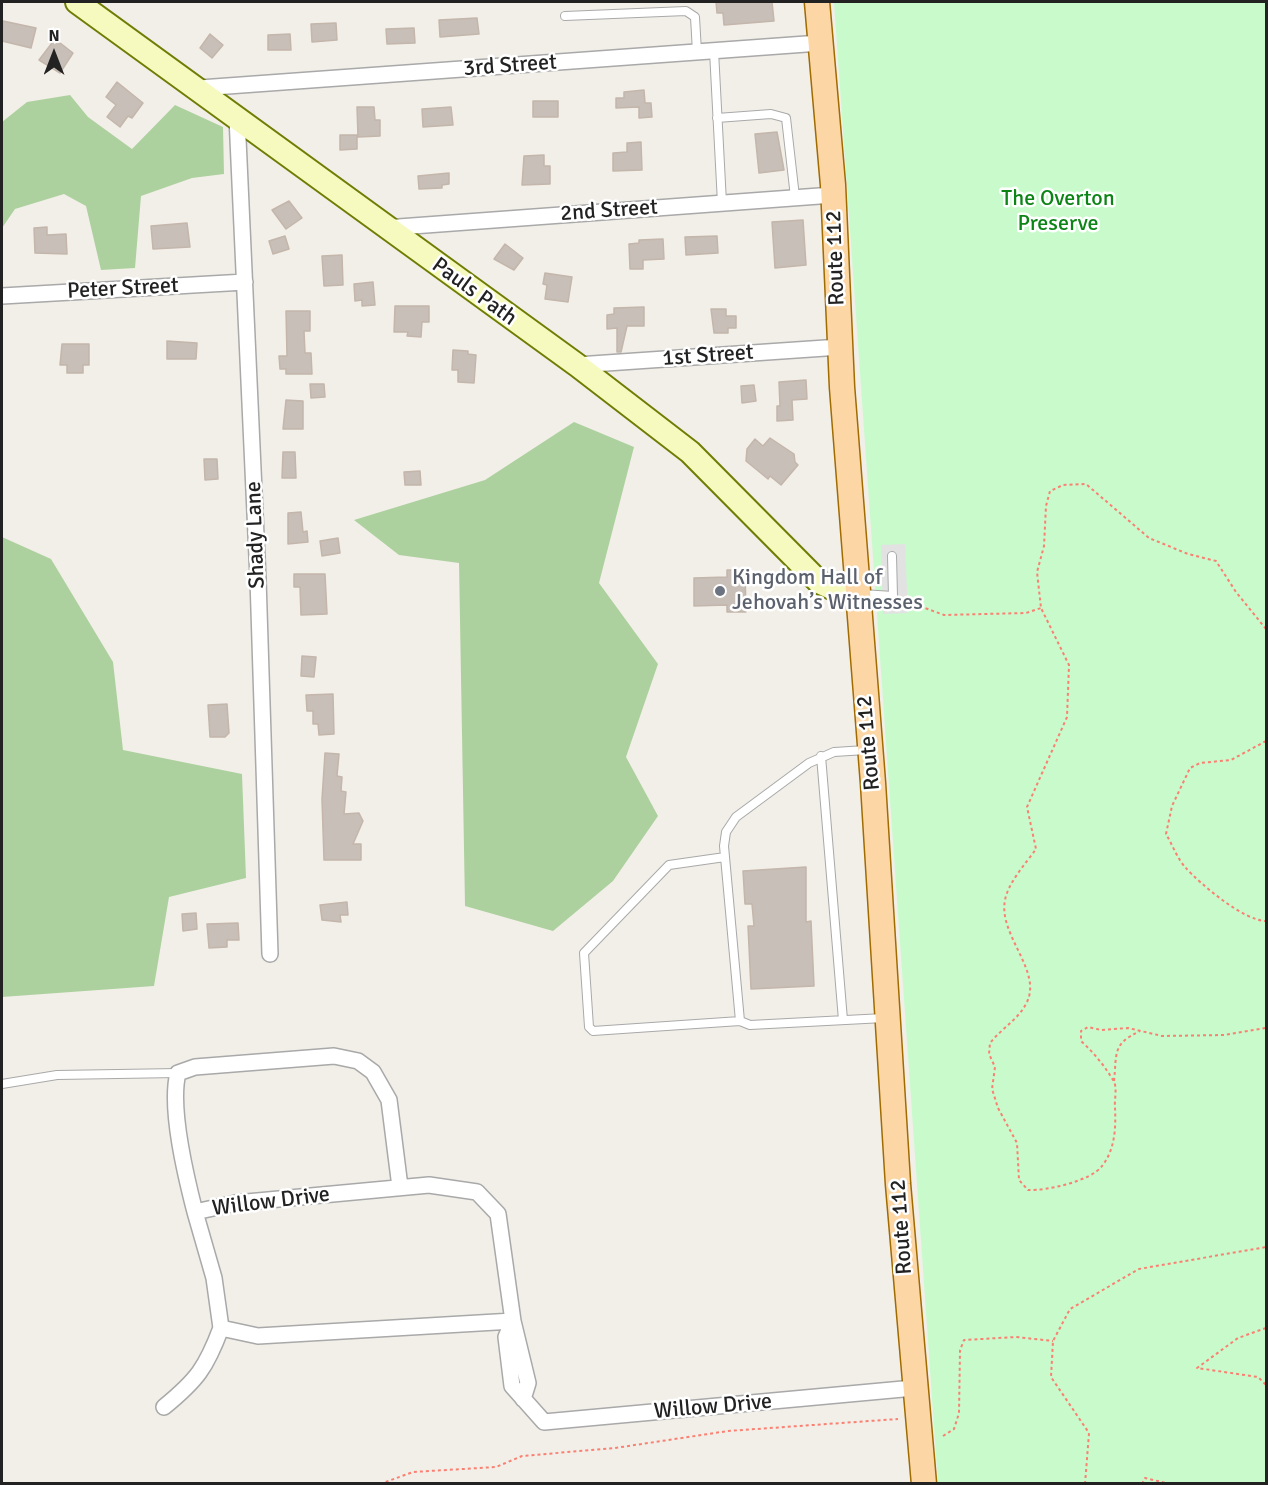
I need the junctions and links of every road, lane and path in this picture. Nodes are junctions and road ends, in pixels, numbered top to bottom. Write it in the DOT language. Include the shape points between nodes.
graph roads {
  1 [pos="77,2"];
  2 [pos="817,2"];
  3 [pos="565,16"];
  4 [pos="820,43"];
  5 [pos="714,51"];
  6 [pos="697,52"];
  7 [pos="200,88"];
  8 [pos="237,117"];
  9 [pos="717,118"];
  10 [pos="833,195"];
  11 [pos="795,197"];
  12 [pos="722,203"];
  13 [pos="385,228"];
  14 [pos="245,282"];
  15 [pos="2,296"];
  16 [pos="840,347"];
  17 [pos="577,365"];
  18 [pos="892,556"];
  19 [pos="857,594"];
  20 [pos="893,596"];
  21 [pos="1041,608"];
  22 [pos="1266,628"];
  23 [pos="1266,741"];
  24 [pos="870,750"];
  25 [pos="821,756"];
  26 [pos="725,857"];
  27 [pos="1266,921"];
  28 [pos="270,954"];
  29 [pos="889,1018"];
  30 [pos="843,1020"];
  31 [pos="740,1021"];
  32 [pos="1266,1028"];
  33 [pos="1140,1031"];
  34 [pos="178,1074"];
  35 [pos="1114,1081"];
  36 [pos="2,1083"];
  37 [pos="400,1187"];
  38 [pos="195,1212"];
  39 [pos="1266,1247"];
  40 [pos="513,1321"];
  41 [pos="221,1328"];
  42 [pos="1266,1328"];
  43 [pos="1053,1341"];
  44 [pos="1266,1385"];
  45 [pos="915,1388"];
  46 [pos="164,1407"];
  47 [pos="898,1419"];
  48 [pos="943,1436"];
  49 [pos="380,1484"];
  50 [pos="924,1484"];
  51 [pos="1085,1484"];
  52 [pos="1142,1484"];
  53 [pos="1170,1484"];
  1 -- 7 [label="street, Pauls Path"];
  2 -- 4 [label="main road, Route 112"];
  3 -- 6 [label="lane" via="686,11 695,17"];
  4 -- 5 [label="street, 3rd Street"];
  4 -- 10 [label="main road, Route 112"];
  5 -- 6 [label="street, 3rd Street"];
  5 -- 9 [label="lane"];
  6 -- 7 [label="street, 3rd Street"];
  7 -- 8 [label="street, Pauls Path"];
  8 -- 13 [label="street, Pauls Path"];
  8 -- 14 [label="street, Shady Lane"];
  9 -- 11 [label="lane" via="771,114 786,118"];
  9 -- 12 [label="lane"];
  10 -- 11 [label="street, 2nd Street"];
  10 -- 16 [label="main road, Route 112"];
  11 -- 12 [label="street, 2nd Street"];
  12 -- 13 [label="street, 2nd Street"];
  13 -- 17 [label="street, Pauls Path"];
  14 -- 15 [label="street, Peter Street"];
  14 -- 28 [label="street, Shady Lane"];
  16 -- 17 [label="street, 1st Street"];
  16 -- 19 [label="main road, Route 112"];
  17 -- 19 [label="street, Pauls Path" via="690,452 819,582"];
  18 -- 20 [label="lane"];
  19 -- 20 [label="lane"];
  19 -- 24 [label="main road, Route 112"];
  20 -- 21 [label="path" via="944,615 1026,613"];
  21 -- 22 [label="path" via="1037,572 1050,491 1063,485 1086,484 1149,538 1216,561"];
  21 -- 35 [label="path" via="1069,665 1067,717 1027,807 1036,849 1005,899 1004,915 1028,972 1028,1000 1013,1022 990,1042 989,1054 995,1067 992,1089 1017,1143 1020,1180 1028,1190 1040,1191 1079,1180 1102,1167 1116,1128"];
  23 -- 27 [label="path" via="1232,760 1200,763 1190,768 1176,795 1166,834 1184,866 1243,913"];
  24 -- 25 [label="lane"];
  24 -- 29 [label="main road, Route 112"];
  25 -- 26 [label="lane" via="736,817 726,832"];
  25 -- 30 [label="lane"];
  26 -- 31 [label="lane"];
  26 -- 31 [label="lane" via="669,865 584,953 589,1027 593,1031"];
  29 -- 30 [label="lane"];
  29 -- 45 [label="main road, Route 112"];
  30 -- 31 [label="lane" via="750,1025"];
  32 -- 33 [label="path" via="1224,1035 1162,1036"];
  33 -- 35 [label="path" via="1116,1048"];
  33 -- 35 [label="path" via="1088,1027 1081,1031 1081,1041 1101,1060"];
  34 -- 36 [label="lane" via="57,1076"];
  34 -- 37 [label="street" via="195,1067 334,1056 358,1061 373,1072 389,1100"];
  34 -- 38 [label="street" via="174,1088 186,1179"];
  37 -- 38 [label="street, Willow Drive" via="236,1203"];
  37 -- 40 [label="street, Willow Drive" via="429,1185 477,1192 498,1214"];
  38 -- 41 [label="street, Willow Drive" via="214,1278"];
  39 -- 43 [label="path" via="1139,1269 1070,1309"];
  40 -- 41 [label="street" via="258,1336"];
  40 -- 45 [label="street, Willow Drive" via="506,1337 517,1369 512,1386 544,1422"];
  41 -- 46 [label="street" via="212,1354 193,1384"];
  42 -- 44 [label="path" via="1238,1338 1197,1368 1258,1377"];
  43 -- 48 [label="path" via="1016,1337 964,1340 960,1350 959,1413 954,1429"];
  43 -- 51 [label="path" via="1051,1377 1089,1433"];
  45 -- 50 [label="main road, Route 112"];
  47 -- 49 [label="path" via="728,1431 615,1448 522,1456 496,1467 413,1472"];
  52 -- 53 [label="path" via="1145,1478"];
}
